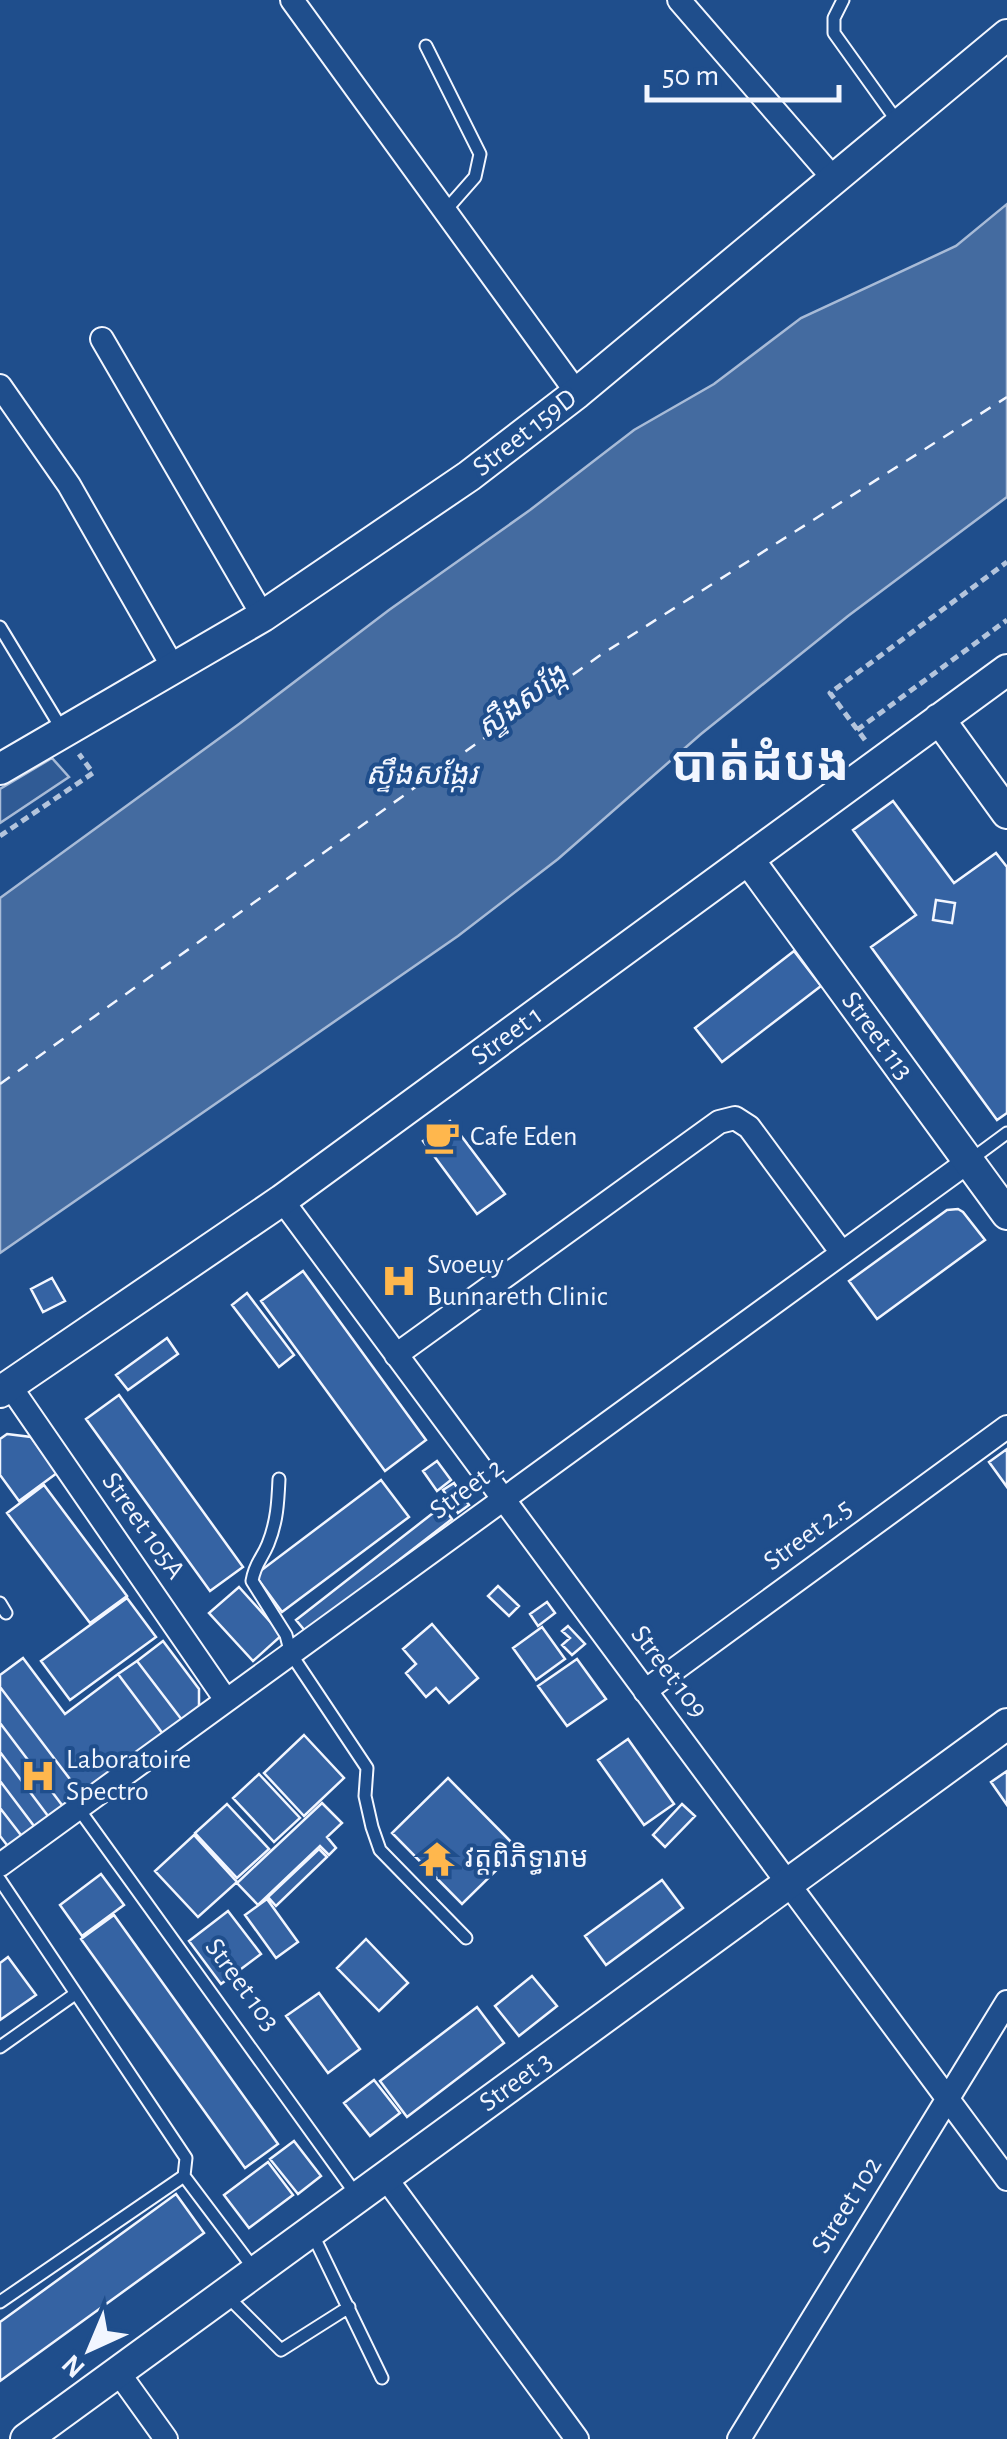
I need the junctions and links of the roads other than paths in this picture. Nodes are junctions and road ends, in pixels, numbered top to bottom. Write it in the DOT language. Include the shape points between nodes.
graph roads {
  1 [pos="292,0"];
  2 [pos="680,0"];
  3 [pos="844,0"];
  4 [pos="1007,35"];
  5 [pos="426,46"];
  6 [pos="900,124"];
  7 [pos="834,179"];
  8 [pos="445,211"];
  9 [pos="102,340"];
  10 [pos="0,386"];
  11 [pos="577,393"];
  12 [pos="263,616"];
  13 [pos="0,627"];
  14 [pos="174,668"];
  15 [pos="1007,670"];
  16 [pos="938,720"];
  17 [pos="63,731"];
  18 [pos="0,769"];
  19 [pos="1007,814"];
  20 [pos="748,859"];
  21 [pos="1007,1134"];
  22 [pos="969,1161"];
  23 [pos="282,1200"];
  24 [pos="1007,1214"];
  25 [pos="842,1253"];
  26 [pos="396,1356"];
  27 [pos="5,1389"];
  28 [pos="1007,1428"];
  29 [pos="279,1479"];
  30 [pos="504,1499"];
  31 [pos="290,1654"];
  32 [pos="645,1691"];
  33 [pos="226,1700"];
  34 [pos="1007,1724"];
  35 [pos="78,1808"];
  36 [pos="0,1865"];
  37 [pos="0,1880"];
  38 [pos="788,1884"];
  39 [pos="466,1938"];
  40 [pos="75,1994"];
  41 [pos="1007,2002"];
  42 [pos="0,2047"];
  43 [pos="947,2099"];
  44 [pos="184,2176"];
  45 [pos="385,2177"];
  46 [pos="1007,2180"];
  47 [pos="358,2197"];
  48 [pos="311,2231"];
  49 [pos="256,2272"];
  50 [pos="225,2294"];
  51 [pos="0,2302"];
  52 [pos="350,2306"];
  53 [pos="118,2372"];
  54 [pos="382,2378"];
  55 [pos="26,2439"];
  56 [pos="166,2439"];
  57 [pos="577,2439"];
  58 [pos="739,2439"];
  1 -- 8 [label="street"];
  2 -- 7 [label="street"];
  3 -- 6 [label="lane" via="834,33"];
  4 -- 6 [label="street, Street 159D"];
  5 -- 8 [label="lane" via="480,154 475,176"];
  6 -- 7 [label="street, Street 159D"];
  7 -- 11 [label="street, Street 159D"];
  8 -- 11 [label="street"];
  9 -- 12 [label="street"];
  10 -- 14 [label="street" via="69,486"];
  11 -- 12 [label="street, Street 159D" via="469,476"];
  12 -- 14 [label="street, Street 159D"];
  13 -- 17 [label="lane"];
  14 -- 17 [label="street, Street 159D"];
  15 -- 16 [label="street, Street 1"];
  16 -- 19 [label="street"];
  16 -- 20 [label="street, Street 1"];
  17 -- 18 [label="street, Street 159D"];
  20 -- 22 [label="street, Street 113"];
  20 -- 23 [label="street, Street 1"];
  21 -- 22 [label="lane"];
  22 -- 24 [label="street, Street 113"];
  22 -- 25 [label="street, Street 2"];
  23 -- 26 [label="street, Street 109"];
  23 -- 27 [label="street, Street 1"];
  25 -- 26 [label="street" via="748,1126 735,1118 720,1122"];
  25 -- 30 [label="street, Street 2"];
  26 -- 30 [label="street, Street 109"];
  27 -- 33 [label="street, Street 105A"];
  28 -- 32 [label="street, Street 2.5"];
  29 -- 31 [label="lane" via="278,1516 252,1581 286,1635"];
  30 -- 31 [label="street, Street 2"];
  30 -- 32 [label="street, Street 109"];
  31 -- 33 [label="street, Street 2"];
  31 -- 39 [label="lane" via="367,1768 365,1796 380,1850"];
  32 -- 38 [label="street, Street 109"];
  33 -- 35 [label="street, Street 2"];
  34 -- 38 [label="street, Street 3"];
  35 -- 36 [label="street, Street 2"];
  35 -- 47 [label="lane, Street 103"];
  37 -- 40 [label="lane"];
  38 -- 43 [label="street, Street 109"];
  38 -- 45 [label="street, Street 3"];
  40 -- 42 [label="lane"];
  40 -- 44 [label="lane" via="186,2158"];
  41 -- 43 [label="street, Street 102"];
  43 -- 46 [label="street, Street 109"];
  43 -- 58 [label="street, Street 102"];
  44 -- 49 [label="lane"];
  44 -- 51 [label="lane"];
  45 -- 47 [label="street, Street 3"];
  45 -- 57 [label="street"];
  47 -- 48 [label="street, Street 3"];
  48 -- 49 [label="street, Street 3"];
  48 -- 52 [label="lane"];
  49 -- 50 [label="street, Street 3"];
  50 -- 52 [label="lane" via="281,2350"];
  50 -- 53 [label="street, Street 3"];
  52 -- 54 [label="lane"];
  53 -- 55 [label="street, Street 3"];
  53 -- 56 [label="street"];
}
